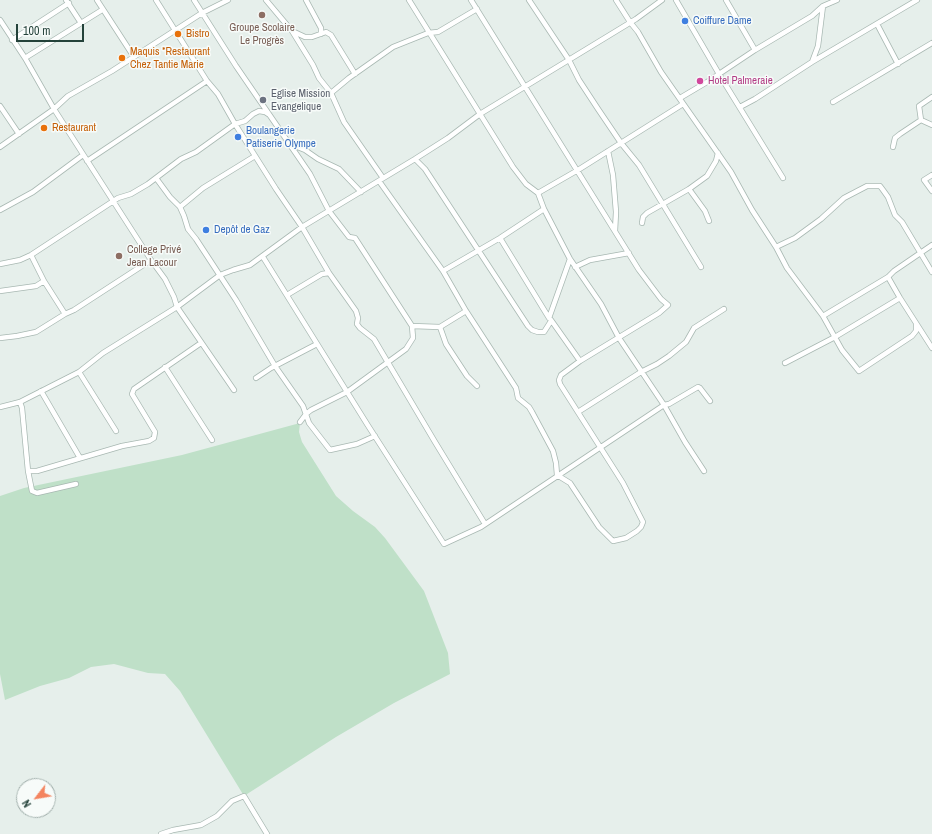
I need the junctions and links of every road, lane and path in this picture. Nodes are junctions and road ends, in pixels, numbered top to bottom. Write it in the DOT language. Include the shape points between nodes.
graph roads {
  1 [pos="97,0"];
  2 [pos="156,0"];
  3 [pos="194,0"];
  4 [pos="228,0"];
  5 [pos="266,0"];
  6 [pos="306,0"];
  7 [pos="409,0"];
  8 [pos="471,0"];
  9 [pos="529,0"];
  10 [pos="616,0"];
  11 [pos="662,0"];
  12 [pos="676,0"];
  13 [pos="726,0"];
  14 [pos="837,0"];
  15 [pos="917,0"];
  16 [pos="67,2"];
  17 [pos="823,6"];
  18 [pos="477,8"];
  19 [pos="102,10"];
  20 [pos="202,13"];
  21 [pos="0,20"];
  22 [pos="630,22"];
  23 [pos="82,23"];
  24 [pos="877,24"];
  25 [pos="174,30"];
  26 [pos="292,31"];
  27 [pos="428,32"];
  28 [pos="321,34"];
  29 [pos="12,40"];
  30 [pos="932,43"];
  31 [pos="755,50"];
  32 [pos="134,57"];
  33 [pos="25,58"];
  34 [pos="568,60"];
  35 [pos="812,62"];
  36 [pos="898,64"];
  37 [pos="355,74"];
  38 [pos="719,74"];
  39 [pos="207,81"];
  40 [pos="525,86"];
  41 [pos="331,93"];
  42 [pos="932,97"];
  43 [pos="680,98"];
  44 [pos="833,102"];
  45 [pos="683,104"];
  46 [pos="0,106"];
  47 [pos="740,107"];
  48 [pos="54,109"];
  49 [pos="480,114"];
  50 [pos="270,115"];
  51 [pos="922,120"];
  52 [pos="235,124"];
  53 [pos="932,125"];
  54 [pos="19,134"];
  55 [pos="286,137"];
  56 [pos="621,143"];
  57 [pos="0,147"];
  58 [pos="893,147"];
  59 [pos="608,151"];
  60 [pos="718,153"];
  61 [pos="83,155"];
  62 [pos="255,156"];
  63 [pos="416,159"];
  64 [pos="87,161"];
  65 [pos="578,170"];
  66 [pos="932,175"];
  67 [pos="156,178"];
  68 [pos="783,178"];
  69 [pos="381,180"];
  70 [pos="689,189"];
  71 [pos="932,191"];
  72 [pos="361,192"];
  73 [pos="538,193"];
  74 [pos="113,201"];
  75 [pos="663,204"];
  76 [pos="180,207"];
  77 [pos="544,209"];
  78 [pos="0,210"];
  79 [pos="329,211"];
  80 [pos="709,221"];
  81 [pos="642,223"];
  82 [pos="302,227"];
  83 [pos="615,230"];
  84 [pos="500,238"];
  85 [pos="932,245"];
  86 [pos="776,247"];
  87 [pos="478,250"];
  88 [pos="629,253"];
  89 [pos="921,254"];
  90 [pos="31,256"];
  91 [pos="263,257"];
  92 [pos="570,259"];
  93 [pos="151,260"];
  94 [pos="0,264"];
  95 [pos="701,266"];
  96 [pos="575,267"];
  97 [pos="443,271"];
  98 [pos="932,272"];
  99 [pos="330,273"];
  100 [pos="220,275"];
  101 [pos="888,277"];
  102 [pos="44,281"];
  103 [pos="0,291"];
  104 [pos="287,295"];
  105 [pos="900,298"];
  106 [pos="177,307"];
  107 [pos="724,309"];
  108 [pos="466,311"];
  109 [pos="65,314"];
  110 [pos="822,316"];
  111 [pos="550,319"];
  112 [pos="916,324"];
  113 [pos="412,326"];
  114 [pos="440,327"];
  115 [pos="835,337"];
  116 [pos="0,338"];
  117 [pos="619,338"];
  118 [pos="201,342"];
  119 [pos="317,344"];
  120 [pos="932,348"];
  121 [pos="580,361"];
  122 [pos="388,363"];
  123 [pos="786,363"];
  124 [pos="275,366"];
  125 [pos="165,367"];
  126 [pos="79,372"];
  127 [pos="642,372"];
  128 [pos="256,378"];
  129 [pos="477,386"];
  130 [pos="234,390"];
  131 [pos="41,391"];
  132 [pos="347,392"];
  133 [pos="710,401"];
  134 [pos="20,402"];
  135 [pos="664,405"];
  136 [pos="0,407"];
  137 [pos="578,412"];
  138 [pos="306,414"];
  139 [pos="300,422"];
  140 [pos="116,431"];
  141 [pos="375,436"];
  142 [pos="212,440"];
  143 [pos="600,446"];
  144 [pos="80,458"];
  145 [pos="28,471"];
  146 [pos="704,471"];
  147 [pos="558,475"];
  148 [pos="76,484"];
  149 [pos="485,524"];
  150 [pos="161,834"];
  151 [pos="267,834"];
  1 -- 19 [label="street"];
  2 -- 25 [label="street"];
  3 -- 20 [label="street"];
  4 -- 20 [label="street"];
  5 -- 26 [label="street"];
  6 -- 28 [label="street" via="321,28"];
  7 -- 27 [label="street"];
  8 -- 18 [label="street"];
  9 -- 34 [label="street"];
  10 -- 22 [label="street"];
  11 -- 22 [label="street"];
  12 -- 38 [label="street"];
  13 -- 31 [label="street"];
  14 -- 17 [label="street"];
  15 -- 24 [label="street"];
  16 -- 23 [label="street"];
  16 -- 29 [label="street"];
  17 -- 31 [label="street" via="812,16"];
  17 -- 35 [label="street" via="818,46"];
  18 -- 27 [label="street" via="438,32"];
  18 -- 40 [label="street"];
  19 -- 23 [label="street"];
  19 -- 32 [label="street"];
  20 -- 25 [label="street"];
  20 -- 50 [label="street"];
  21 -- 29 [label="street"];
  22 -- 34 [label="street"];
  22 -- 43 [label="street"];
  23 -- 33 [label="street"];
  24 -- 35 [label="street"];
  24 -- 36 [label="street"];
  25 -- 32 [label="street"];
  25 -- 39 [label="street"];
  26 -- 28 [label="street" via="305,37"];
  26 -- 41 [label="street" via="319,78"];
  27 -- 37 [label="street" via="393,47"];
  27 -- 49 [label="street"];
  28 -- 37 [label="street" via="326,32 332,35"];
  29 -- 33 [label="street"];
  30 -- 36 [label="street"];
  31 -- 38 [label="street"];
  32 -- 48 [label="street" via="68,96"];
  33 -- 48 [label="street"];
  34 -- 40 [label="street"];
  34 -- 56 [label="street"];
  35 -- 47 [label="street"];
  36 -- 44 [label="street"];
  37 -- 41 [label="street"];
  38 -- 43 [label="street"];
  38 -- 47 [label="street"];
  39 -- 52 [label="street" via="218,94"];
  39 -- 64 [label="street"];
  40 -- 49 [label="street"];
  40 -- 65 [label="street"];
  41 -- 69 [label="street" via="344,122"];
  42 -- 51 [label="street" via="919,106"];
  43 -- 45 [label="street"];
  45 -- 56 [label="street"];
  45 -- 60 [label="street"];
  46 -- 54 [label="street"];
  47 -- 68 [label="street"];
  48 -- 54 [label="street"];
  48 -- 61 [label="street"];
  49 -- 63 [label="street"];
  49 -- 73 [label="street" via="513,167 526,184"];
  50 -- 52 [label="street" via="259,111 245,121"];
  50 -- 55 [label="street"];
  51 -- 53 [label="street"];
  51 -- 58 [label="street" via="895,138"];
  52 -- 62 [label="street"];
  52 -- 67 [label="street"];
  54 -- 57 [label="street"];
  55 -- 72 [label="street" via="295,146 339,169"];
  55 -- 79 [label="street" via="310,174"];
  56 -- 59 [label="street"];
  56 -- 75 [label="street" via="639,165"];
  59 -- 65 [label="street"];
  59 -- 83 [label="street" via="613,175"];
  60 -- 70 [label="street" via="707,176"];
  60 -- 86 [label="street"];
  61 -- 64 [label="street"];
  61 -- 78 [label="street" via="33,192"];
  62 -- 76 [label="street" via="204,188"];
  62 -- 82 [label="street"];
  63 -- 69 [label="street"];
  63 -- 87 [label="street"];
  64 -- 74 [label="street"];
  65 -- 73 [label="street"];
  65 -- 83 [label="street"];
  66 -- 71 [label="street" via="924,180"];
  67 -- 74 [label="street" via="131,194"];
  67 -- 76 [label="street"];
  69 -- 72 [label="street"];
  69 -- 97 [label="street"];
  70 -- 75 [label="street"];
  70 -- 80 [label="street"];
  72 -- 79 [label="street"];
  73 -- 77 [label="street"];
  74 -- 90 [label="street"];
  74 -- 93 [label="street"];
  75 -- 81 [label="street" via="647,213"];
  75 -- 95 [label="street"];
  76 -- 100 [label="street" via="188,229"];
  77 -- 84 [label="street"];
  77 -- 92 [label="street"];
  79 -- 82 [label="street"];
  79 -- 113 [label="street" via="349,237 355,238"];
  82 -- 91 [label="street"];
  82 -- 99 [label="street"];
  83 -- 88 [label="street"];
  84 -- 87 [label="street"];
  84 -- 111 [label="street"];
  85 -- 89 [label="street"];
  86 -- 89 [label="street" via="795,238 844,198 867,186 880,186 888,197 895,215"];
  86 -- 110 [label="street" via="787,268"];
  87 -- 97 [label="street"];
  87 -- 111 [label="street" via="532,330 544,332"];
  88 -- 96 [label="street" via="590,260"];
  88 -- 117 [label="street" via="639,270 668,305 660,313"];
  89 -- 98 [label="street"];
  89 -- 101 [label="street"];
  90 -- 94 [label="street"];
  90 -- 102 [label="street"];
  91 -- 100 [label="street" via="250,265"];
  91 -- 104 [label="street"];
  92 -- 96 [label="street"];
  92 -- 111 [label="street"];
  93 -- 106 [label="street" via="165,279"];
  93 -- 109 [label="street"];
  96 -- 117 [label="street" via="601,304"];
  97 -- 108 [label="street"];
  99 -- 104 [label="street" via="322,274"];
  99 -- 122 [label="street" via="356,311 357,324 374,339"];
  100 -- 106 [label="street"];
  100 -- 124 [label="street"];
  101 -- 105 [label="street"];
  101 -- 110 [label="street"];
  102 -- 103 [label="street" via="36,286"];
  102 -- 109 [label="street"];
  104 -- 119 [label="street"];
  105 -- 112 [label="street"];
  105 -- 115 [label="street"];
  106 -- 118 [label="street"];
  106 -- 126 [label="street" via="102,354"];
  107 -- 127 [label="street" via="694,328 686,342 669,356"];
  108 -- 114 [label="street"];
  108 -- 147 [label="street" via="516,388 518,398 535,416 552,451"];
  109 -- 116 [label="street" via="36,332"];
  110 -- 115 [label="street"];
  111 -- 121 [label="street"];
  112 -- 115 [label="street" via="916,331 912,336 859,371"];
  112 -- 120 [label="street"];
  113 -- 114 [label="street"];
  113 -- 122 [label="street" via="413,338 406,349"];
  114 -- 129 [label="street" via="446,344 467,376"];
  115 -- 123 [label="street"];
  117 -- 121 [label="street"];
  117 -- 127 [label="street"];
  118 -- 125 [label="street"];
  118 -- 130 [label="street"];
  119 -- 124 [label="street"];
  119 -- 132 [label="street"];
  121 -- 137 [label="street" via="561,375 559,380"];
  122 -- 132 [label="street"];
  122 -- 149 [label="street"];
  124 -- 128 [label="street"];
  124 -- 138 [label="street"];
  125 -- 142 [label="street"];
  125 -- 144 [label="street" via="134,389 132,394 155,432 154,438"];
  126 -- 131 [label="street"];
  126 -- 140 [label="street"];
  127 -- 135 [label="street"];
  127 -- 137 [label="street"];
  131 -- 134 [label="street"];
  131 -- 144 [label="street"];
  132 -- 138 [label="street"];
  132 -- 141 [label="street"];
  133 -- 135 [label="street" via="698,387"];
  134 -- 136 [label="street"];
  134 -- 145 [label="street"];
  135 -- 143 [label="street"];
  135 -- 146 [label="street" via="684,442"];
  137 -- 143 [label="street"];
  138 -- 139 [label="street"];
  138 -- 141 [label="street" via="309,423 330,450 357,444"];
  141 -- 149 [label="street" via="444,544"];
  143 -- 147 [label="street"];
  143 -- 147 [label="street" via="623,483 642,522 637,531 626,538 614,541 599,527 570,483"];
  144 -- 145 [label="street" via="37,471"];
  145 -- 148 [label="street" via="32,491 37,493"];
  147 -- 149 [label="street"];
  150 -- 151 [label="street" via="201,825 217,816 232,801 244,796"];
}
